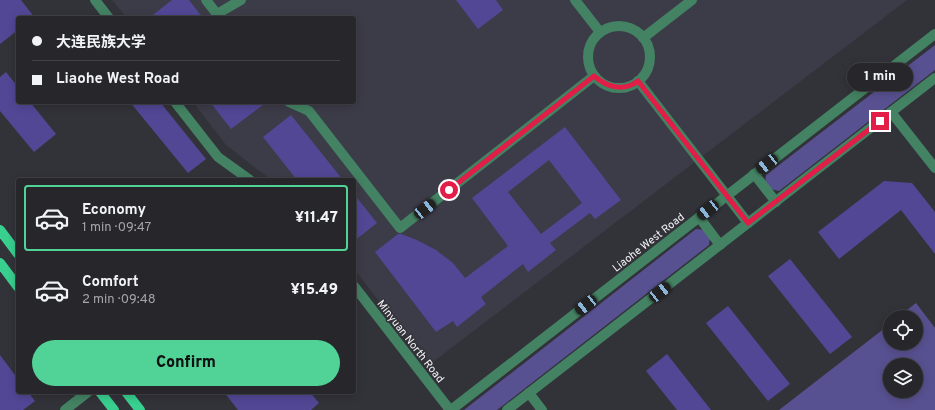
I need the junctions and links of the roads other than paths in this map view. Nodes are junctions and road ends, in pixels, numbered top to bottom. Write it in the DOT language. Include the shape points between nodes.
graph roads {
  1 [pos="95,0"];
  2 [pos="206,0"];
  3 [pos="241,0"];
  4 [pos="575,0"];
  5 [pos="692,0"];
  6 [pos="107,16"];
  7 [pos="219,16"];
  8 [pos="600,32"];
  9 [pos="935,34"];
  10 [pos="643,38"];
  11 [pos="594,76"];
  12 [pos="935,78"];
  13 [pos="638,81"];
  14 [pos="177,104"];
  15 [pos="293,104"];
  16 [pos="891,112"];
  17 [pos="935,168"];
  18 [pos="754,174"];
  19 [pos="247,178"];
  20 [pos="726,196"];
  21 [pos="776,202"];
  22 [pos="699,217"];
  23 [pos="748,223"];
  24 [pos="0,230"];
  25 [pos="720,245"];
  26 [pos="16,251"];
  27 [pos="0,264"];
  28 [pos="16,284"];
  29 [pos="356,289"];
  30 [pos="529,393"];
  31 [pos="85,394"];
  32 [pos="102,394"];
  33 [pos="128,394"];
  34 [pos="65,410"];
  35 [pos="114,410"];
  36 [pos="140,410"];
  37 [pos="450,410"];
  38 [pos="507,410"];
  39 [pos="542,410"];
  1 -- 6 [label="street"];
  2 -- 7 [label="street"];
  3 -- 7 [label="street"];
  4 -- 8 [label="street"];
  5 -- 10 [label="street"];
  8 -- 10 [label="street" via="618,25 636,31"];
  8 -- 11 [label="street" via="589,48 588,58"];
  9 -- 18 [label="street, Liaohe West Road"];
  10 -- 13 [label="street" via="650,58 648,68"];
  11 -- 13 [label="street" via="612,87 623,87"];
  11 -- 15 [label="street" via="400,228 309,111"];
  12 -- 16 [label="street"];
  13 -- 20 [label="street"];
  14 -- 19 [label="street" via="218,157"];
  16 -- 17 [label="street"];
  16 -- 21 [label="street"];
  18 -- 20 [label="street, Liaohe West Road"];
  18 -- 21 [label="street"];
  20 -- 22 [label="street, Liaohe West Road"];
  20 -- 23 [label="street"];
  21 -- 23 [label="street"];
  22 -- 25 [label="street"];
  22 -- 37 [label="street, Liaohe West Road"];
  23 -- 25 [label="street"];
  24 -- 26 [label="main road"];
  25 -- 30 [label="street"];
  27 -- 28 [label="main road"];
  29 -- 37 [label="street, Minyuan North Road"];
  30 -- 38 [label="street"];
  30 -- 39 [label="street"];
  31 -- 34 [label="street"];
  32 -- 35 [label="main road"];
  33 -- 36 [label="main road"];
}
